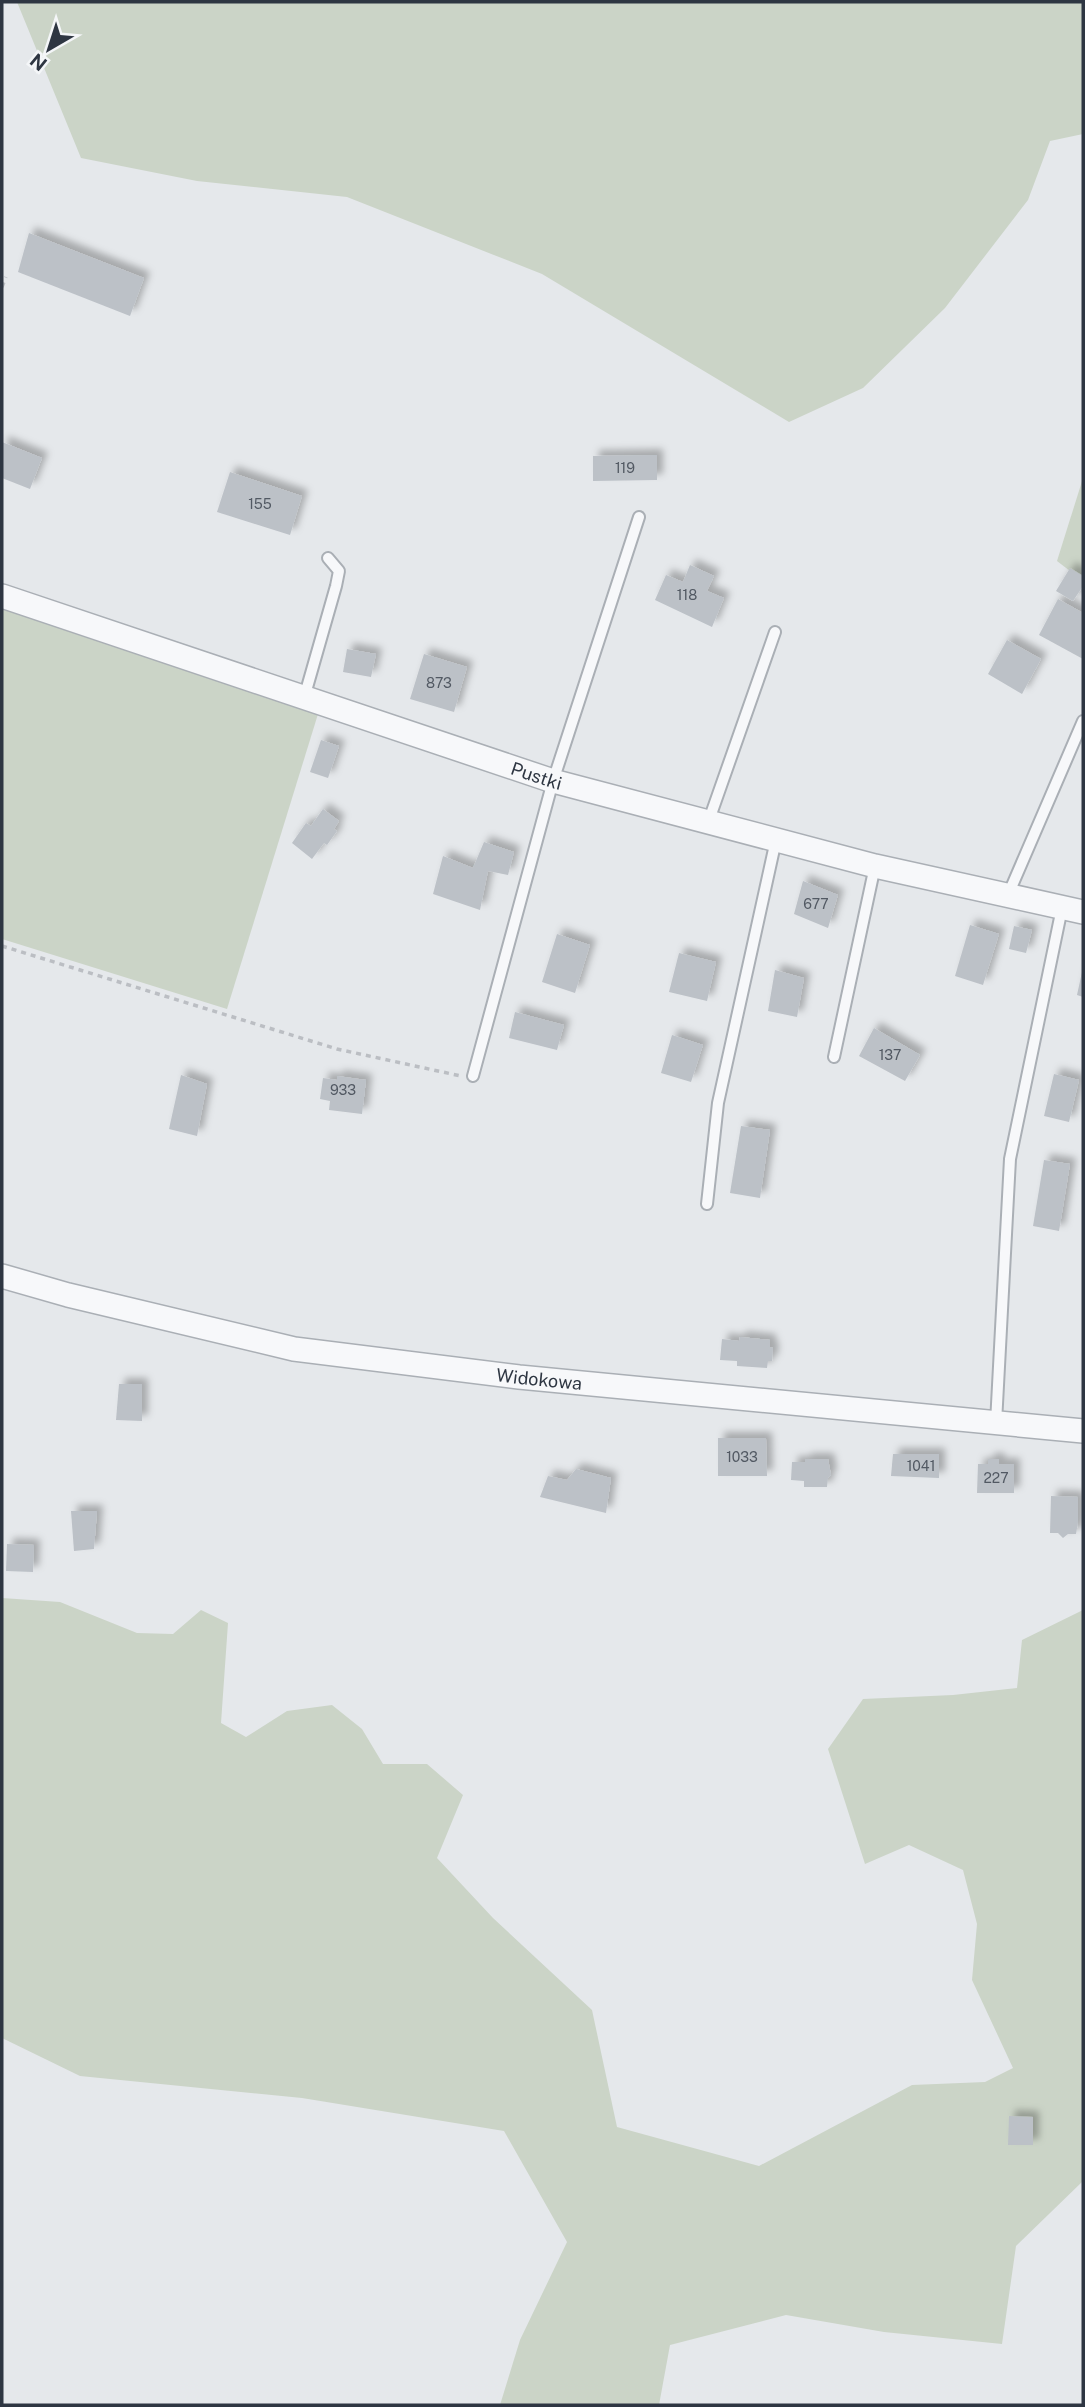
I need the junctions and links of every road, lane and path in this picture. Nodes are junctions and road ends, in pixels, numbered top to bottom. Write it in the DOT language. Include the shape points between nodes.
graph roads {
  1 [pos="6,277"];
  2 [pos="2,288"];
  3 [pos="639,517"];
  4 [pos="328,558"];
  5 [pos="2,596"];
  6 [pos="775,632"];
  7 [pos="304,698"];
  8 [pos="1083,721"];
  9 [pos="553,780"];
  10 [pos="709,820"];
  11 [pos="776,840"];
  12 [pos="874,866"];
  13 [pos="1008,895"];
  14 [pos="1072,910"];
  15 [pos="2,946"];
  16 [pos="834,1057"];
  17 [pos="473,1076"];
  18 [pos="708,1204"];
  19 [pos="2,1276"];
  20 [pos="996,1423"];
  21 [pos="1083,1431"];
  1 -- 2 [label="path"];
  3 -- 9 [label="lane"];
  4 -- 7 [label="lane" via="339,571"];
  5 -- 7 [label="street, Pustki"];
  6 -- 10 [label="lane"];
  7 -- 9 [label="street, Pustki"];
  8 -- 13 [label="lane"];
  9 -- 10 [label="street, Pustki"];
  9 -- 17 [label="lane"];
  10 -- 11 [label="street, Pustki"];
  11 -- 12 [label="street, Pustki"];
  11 -- 18 [label="lane" via="718,1103"];
  12 -- 13 [label="street, Pustki"];
  12 -- 16 [label="lane"];
  13 -- 14 [label="street, Pustki"];
  14 -- 20 [label="lane" via="1010,1159"];
  15 -- 17 [label="path" via="337,1049"];
  19 -- 20 [label="street, Widokowa" via="294,1349 519,1377"];
  20 -- 21 [label="street, Widokowa"];
}
